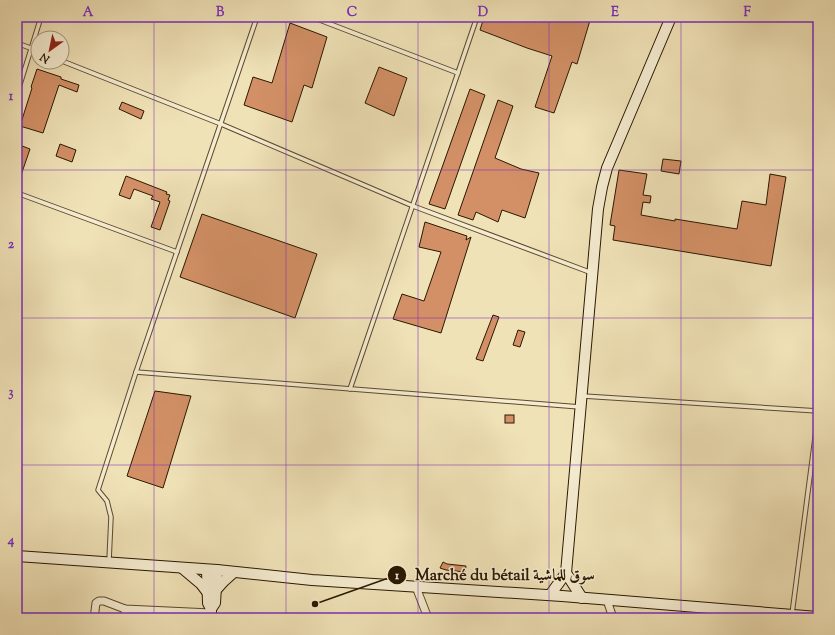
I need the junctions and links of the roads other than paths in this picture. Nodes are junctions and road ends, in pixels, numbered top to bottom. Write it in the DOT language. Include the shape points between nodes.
graph roads {
  1 [pos="40,17"];
  2 [pos="257,17"];
  3 [pos="312,17"];
  4 [pos="477,17"];
  5 [pos="671,17"];
  6 [pos="36,30"];
  7 [pos="17,43"];
  8 [pos="30,48"];
  9 [pos="30,51"];
  10 [pos="70,64"];
  11 [pos="458,73"];
  12 [pos="17,94"];
  13 [pos="221,124"];
  14 [pos="17,193"];
  15 [pos="413,206"];
  16 [pos="177,252"];
  17 [pos="593,274"];
  18 [pos="136,372"];
  19 [pos="350,389"];
  20 [pos="582,396"];
  21 [pos="581,407"];
  22 [pos="818,411"];
  23 [pos="818,415"];
  24 [pos="17,556"];
  25 [pos="109,562"];
  26 [pos="182,568"];
  27 [pos="212,570"];
  28 [pos="234,572"];
  29 [pos="566,573"];
  30 [pos="416,587"];
  31 [pos="211,592"];
  32 [pos="550,596"];
  33 [pos="582,598"];
  34 [pos="607,600"];
  35 [pos="124,609"];
  36 [pos="211,613"];
  37 [pos="159,614"];
  38 [pos="793,616"];
  39 [pos="813,617"];
  40 [pos="94,618"];
  41 [pos="126,618"];
  42 [pos="428,618"];
  43 [pos="613,618"];
  1 -- 6 [label="lane"];
  2 -- 13 [label="lane"];
  3 -- 11 [label="lane"];
  4 -- 11 [label="lane"];
  5 -- 17 [label="main road" via="607,168 598,209"];
  7 -- 8 [label="lane"];
  9 -- 12 [label="lane"];
  10 -- 13 [label="lane"];
  11 -- 15 [label="lane"];
  13 -- 15 [label="lane"];
  13 -- 16 [label="lane"];
  14 -- 16 [label="lane"];
  15 -- 17 [label="lane"];
  15 -- 19 [label="lane"];
  16 -- 18 [label="lane"];
  17 -- 20 [label="main road"];
  18 -- 19 [label="lane"];
  18 -- 25 [label="lane" via="98,490 107,501 111,517"];
  19 -- 21 [label="lane"];
  20 -- 21 [label="main road"];
  20 -- 22 [label="lane"];
  21 -- 29 [label="main road"];
  23 -- 38 [label="lane"];
  24 -- 25 [label="main road"];
  25 -- 26 [label="main road"];
  26 -- 27 [label="main road"];
  26 -- 31 [label="main road"];
  27 -- 28 [label="main road"];
  27 -- 31 [label="main road"];
  28 -- 30 [label="main road"];
  28 -- 31 [label="main road"];
  29 -- 32 [label="main road"];
  29 -- 33 [label="main road"];
  30 -- 32 [label="main road"];
  30 -- 42 [label="street"];
  31 -- 36 [label="main road" via="214,603"];
  32 -- 33 [label="main road"];
  33 -- 34 [label="main road"];
  34 -- 38 [label="main road"];
  34 -- 43 [label="street"];
  35 -- 37 [label="street"];
  35 -- 40 [label="street" via="104,600 100,601 96,603"];
  35 -- 41 [label="street"];
  36 -- 37 [label="street"];
  38 -- 39 [label="main road"];
}
